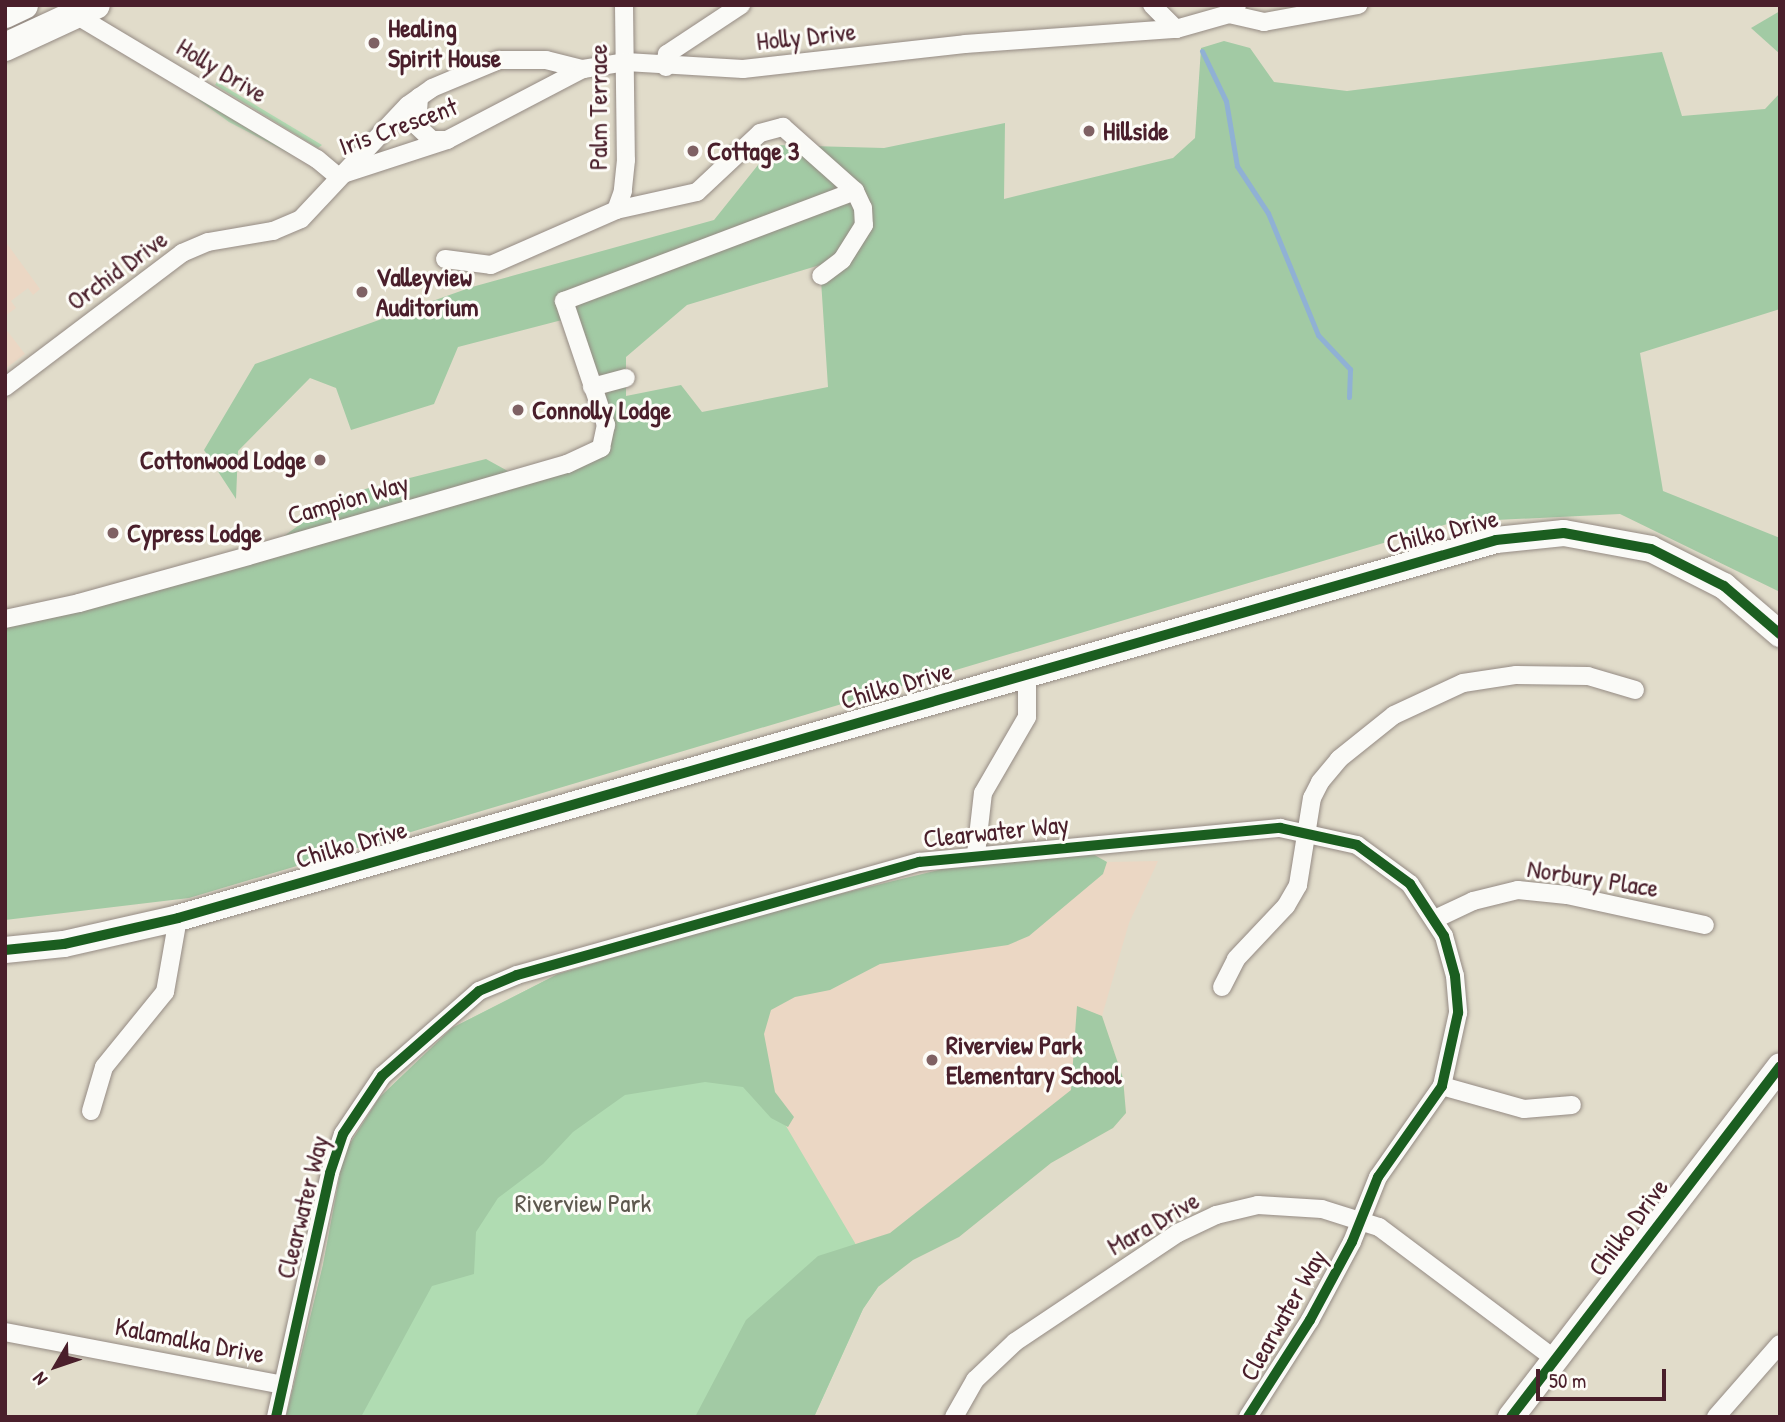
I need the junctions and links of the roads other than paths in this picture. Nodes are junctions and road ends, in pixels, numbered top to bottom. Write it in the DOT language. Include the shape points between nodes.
graph roads {
  1 [pos="24,5"];
  2 [pos="624,5"];
  3 [pos="741,5"];
  4 [pos="1152,5"];
  5 [pos="1358,5"];
  6 [pos="1233,9"];
  7 [pos="86,10"];
  8 [pos="5,14"];
  9 [pos="1176,29"];
  10 [pos="5,47"];
  11 [pos="525,61"];
  12 [pos="626,62"];
  13 [pos="666,67"];
  14 [pos="583,69"];
  15 [pos="538,95"];
  16 [pos="419,97"];
  17 [pos="447,140"];
  18 [pos="337,176"];
  19 [pos="855,191"];
  20 [pos="616,210"];
  21 [pos="445,259"];
  22 [pos="821,276"];
  23 [pos="626,377"];
  24 [pos="5,387"];
  25 [pos="592,387"];
  26 [pos="5,619"];
  27 [pos="1780,634"];
  28 [pos="1027,671"];
  29 [pos="1635,690"];
  30 [pos="1307,832"];
  31 [pos="976,854"];
  32 [pos="178,918"];
  33 [pos="1435,919"];
  34 [pos="1705,925"];
  35 [pos="5,950"];
  36 [pos="1222,986"];
  37 [pos="1780,1066"];
  38 [pos="1442,1086"];
  39 [pos="1572,1105"];
  40 [pos="90,1111"];
  41 [pos="1360,1219"];
  42 [pos="5,1332"];
  43 [pos="1780,1345"];
  44 [pos="1555,1359"];
  45 [pos="283,1385"];
  46 [pos="276,1417"];
  47 [pos="954,1417"];
  48 [pos="1248,1417"];
  49 [pos="1511,1417"];
  50 [pos="1716,1417"];
  1 -- 8 [label="main road"];
  2 -- 12 [label="street, Palm Terrace"];
  3 -- 13 [label="street" via="667,54"];
  4 -- 9 [label="street"];
  5 -- 6 [label="street" via="1264,22"];
  6 -- 9 [label="street, Holly Drive"];
  7 -- 10 [label="main road"];
  7 -- 18 [label="street, Holly Drive"];
  9 -- 13 [label="street, Holly Drive" via="965,44 743,69"];
  11 -- 14 [label="street, Iris Crescent"];
  11 -- 15 [label="street" via="545,83"];
  11 -- 16 [label="street, Iris Crescent" via="499,60"];
  12 -- 13 [label="street, Holly Drive"];
  12 -- 14 [label="street, Iris Crescent"];
  12 -- 20 [label="street, Palm Terrace" via="624,191"];
  14 -- 15 [label="street, Iris Crescent"];
  15 -- 17 [label="street, Iris Crescent"];
  16 -- 17 [label="street" via="417,126 432,140"];
  16 -- 18 [label="street, Iris Crescent"];
  17 -- 18 [label="street, Iris Crescent"];
  18 -- 24 [label="street, Orchid Drive" via="320,200 290,225 208,242 181,253"];
  19 -- 20 [label="street" via="783,127 760,133 697,192"];
  19 -- 22 [label="street" via="864,225 842,260"];
  19 -- 25 [label="street, Campion Way" via="564,301"];
  20 -- 21 [label="street" via="491,265"];
  23 -- 25 [label="street"];
  25 -- 26 [label="street, Campion Way" via="606,425 601,448 567,464 79,603"];
  27 -- 28 [label="street, Chilko Drive" via="1750,605 1675,558 1604,538 1532,534 1455,549"];
  28 -- 31 [label="street" via="1027,718 983,793"];
  28 -- 32 [label="street, Chilko Drive"];
  29 -- 30 [label="street" via="1561,673 1493,678 1442,690 1394,715 1327,771 1312,798"];
  30 -- 31 [label="street, Clearwater Way" via="1251,829"];
  30 -- 33 [label="street, Clearwater Way" via="1339,838 1385,862 1410,884"];
  30 -- 36 [label="street" via="1295,891 1236,959"];
  31 -- 45 [label="street, Clearwater Way" via="873,873 517,975 467,999 382,1076 346,1126 330,1173"];
  32 -- 35 [label="street, Chilko Drive" via="64,944"];
  32 -- 40 [label="street" via="165,992 104,1067"];
  33 -- 34 [label="street, Norbury Place" via="1473,901 1518,890 1567,895"];
  33 -- 38 [label="street, Clearwater Way" via="1452,965 1458,1013"];
  37 -- 44 [label="street, Chilko Drive"];
  38 -- 39 [label="street" via="1524,1109"];
  38 -- 41 [label="street, Clearwater Way" via="1378,1177"];
  41 -- 44 [label="street, Mara Drive" via="1388,1233"];
  41 -- 47 [label="street, Mara Drive" via="1311,1207 1269,1205 1237,1209 1196,1224 1003,1352 975,1380"];
  41 -- 48 [label="street, Clearwater Way" via="1301,1336"];
  42 -- 45 [label="street, Kalamalka Drive"];
  43 -- 50 [label="street"];
  44 -- 49 [label="street, Chilko Drive"];
  45 -- 46 [label="street, Clearwater Way"];
}
